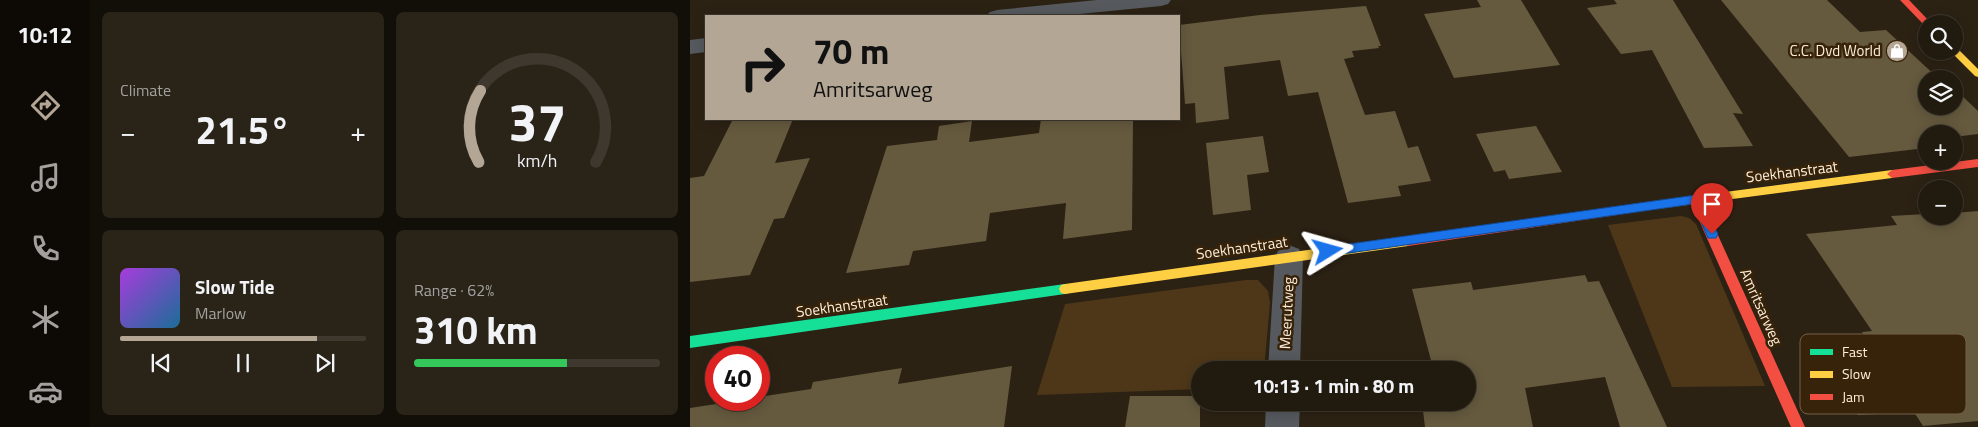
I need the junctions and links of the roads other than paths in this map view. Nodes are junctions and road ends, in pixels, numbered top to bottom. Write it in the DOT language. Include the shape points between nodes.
graph roads {
  1 [pos="1160,0"];
  2 [pos="1904,0"];
  3 [pos="1006,15"];
  4 [pos="1919,15"];
  5 [pos="705,45"];
  6 [pos="690,47"];
  7 [pos="1963,59"];
  8 [pos="1978,74"];
  9 [pos="1978,163"];
  10 [pos="1696,200"];
  11 [pos="1289,257"];
  12 [pos="690,342"];
  13 [pos="1284,361"];
  14 [pos="1283,411"];
  15 [pos="1282,427"];
  16 [pos="1798,427"];
  1 -- 3 [label="street"];
  2 -- 4 [label="street"];
  5 -- 6 [label="street"];
  7 -- 8 [label="street"];
  9 -- 10 [label="street, Soekhanstraat"];
  10 -- 11 [label="street, Soekhanstraat"];
  10 -- 16 [label="street, Amritsarweg"];
  11 -- 12 [label="street, Soekhanstraat"];
  11 -- 13 [label="street, Meerutweg"];
  14 -- 15 [label="street"];
}
